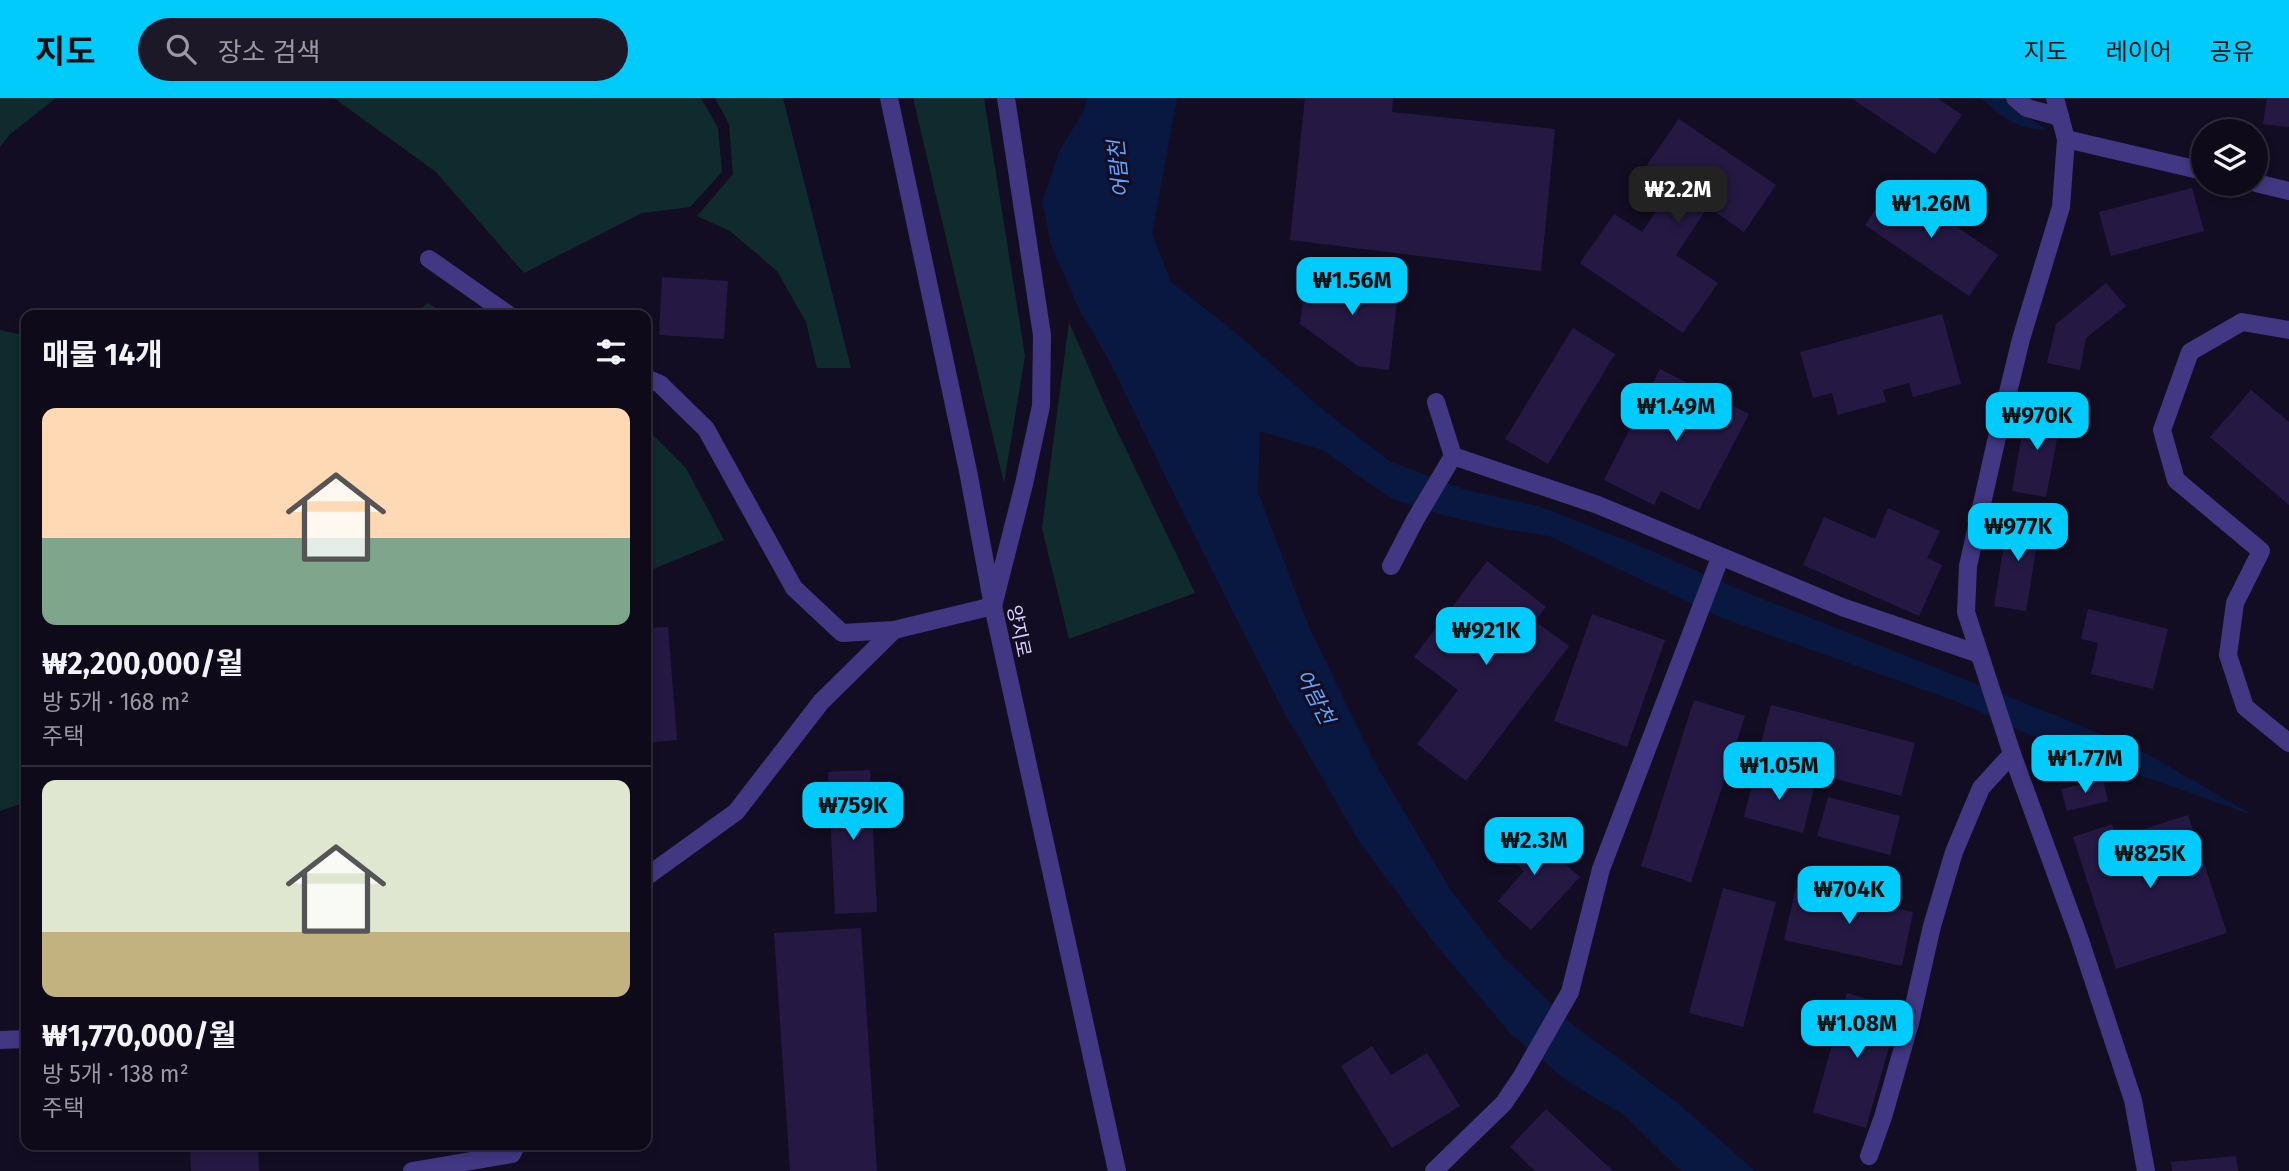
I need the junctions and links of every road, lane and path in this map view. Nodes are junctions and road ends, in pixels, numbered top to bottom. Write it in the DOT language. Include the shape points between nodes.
graph roads {
  1 [pos="890,98"];
  2 [pos="1006,98"];
  3 [pos="2015,98"];
  4 [pos="2054,98"];
  5 [pos="2060,117"];
  6 [pos="2066,139"];
  7 [pos="2191,168"];
  8 [pos="2268,186"];
  9 [pos="2289,191"];
  10 [pos="429,259"];
  11 [pos="502,310"];
  12 [pos="2289,330"];
  13 [pos="651,380"];
  14 [pos="1436,402"];
  15 [pos="1453,456"];
  16 [pos="1720,558"];
  17 [pos="1391,566"];
  18 [pos="993,606"];
  19 [pos="894,631"];
  20 [pos="1979,654"];
  21 [pos="2289,743"];
  22 [pos="2012,754"];
  23 [pos="651,873"];
  24 [pos="0,1040"];
  25 [pos="21,1040"];
  26 [pos="514,1150"];
  27 [pos="1869,1156"];
  28 [pos="412,1171"];
  29 [pos="1117,1171"];
  30 [pos="1434,1171"];
  31 [pos="2146,1171"];
  1 -- 18 [label="street, 양지로"];
  2 -- 18 [label="street" via="1042,335 1041,405"];
  3 -- 5 [label="street" via="2027,108"];
  4 -- 5 [label="street"];
  5 -- 6 [label="street"];
  6 -- 7 [label="street"];
  6 -- 20 [label="street" via="2061,207 2021,339 1968,566 1966,612"];
  8 -- 9 [label="street"];
  10 -- 11 [label="street"];
  12 -- 21 [label="street" via="2242,323 2190,352 2162,430 2176,480 2261,551 2235,603 2228,655 2245,706"];
  13 -- 19 [label="street" via="706,429 794,588 842,633"];
  14 -- 15 [label="street"];
  15 -- 16 [label="street" via="1598,505"];
  15 -- 17 [label="street"];
  16 -- 20 [label="street" via="1842,607"];
  16 -- 30 [label="street" via="1601,869 1570,992 1504,1103"];
  18 -- 19 [label="street"];
  18 -- 29 [label="street, 양지로"];
  19 -- 23 [label="street" via="821,702 736,812"];
  20 -- 22 [label="street"];
  22 -- 27 [label="street" via="1981,788 1954,852 1910,1023"];
  22 -- 31 [label="street" via="2133,1100"];
  24 -- 25 [label="street"];
  26 -- 28 [label="street" via="512,1154"];
}
